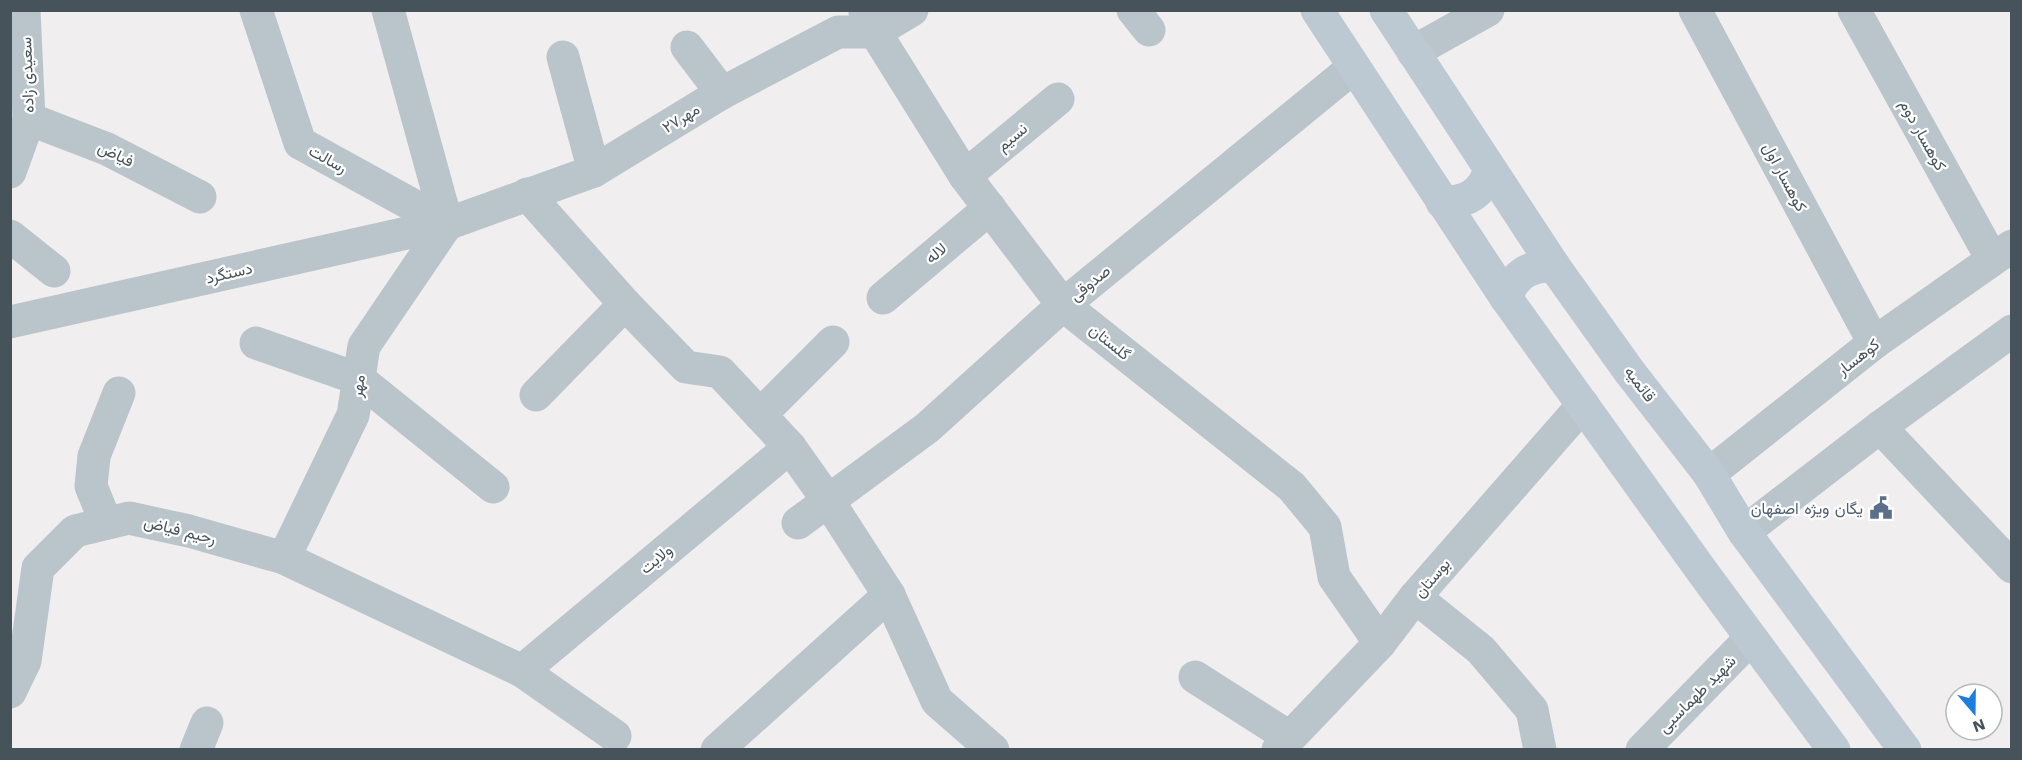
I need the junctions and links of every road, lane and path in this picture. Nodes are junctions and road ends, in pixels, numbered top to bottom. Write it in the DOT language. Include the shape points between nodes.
graph roads {
  1 [pos="24,10"];
  2 [pos="256,10"];
  3 [pos="388,10"];
  4 [pos="912,10"];
  5 [pos="1317,10"];
  6 [pos="1386,10"];
  7 [pos="1488,10"];
  8 [pos="1695,10"];
  9 [pos="1854,10"];
  10 [pos="869,21"];
  11 [pos="687,47"];
  12 [pos="1413,52"];
  13 [pos="563,57"];
  14 [pos="1354,66"];
  15 [pos="722,93"];
  16 [pos="1058,99"];
  17 [pos="29,119"];
  18 [pos="1490,170"];
  19 [pos="594,171"];
  20 [pos="10,172"];
  21 [pos="965,176"];
  22 [pos="527,194"];
  23 [pos="200,197"];
  24 [pos="1442,202"];
  25 [pos="990,208"];
  26 [pos="447,224"];
  27 [pos="10,236"];
  28 [pos="2002,252"];
  29 [pos="1554,266"];
  30 [pos="54,271"];
  31 [pos="883,298"];
  32 [pos="1506,298"];
  33 [pos="625,304"];
  34 [pos="1063,305"];
  35 [pos="10,322"];
  36 [pos="2012,331"];
  37 [pos="833,342"];
  38 [pos="256,343"];
  39 [pos="1874,343"];
  40 [pos="359,379"];
  41 [pos="119,393"];
  42 [pos="537,395"];
  43 [pos="1582,405"];
  44 [pos="760,415"];
  45 [pos="1880,427"];
  46 [pos="790,447"];
  47 [pos="1709,474"];
  48 [pos="493,487"];
  49 [pos="829,502"];
  50 [pos="798,523"];
  51 [pos="106,524"];
  52 [pos="1744,532"];
  53 [pos="284,558"];
  54 [pos="2012,567"];
  55 [pos="889,595"];
  56 [pos="1415,597"];
  57 [pos="1751,638"];
  58 [pos="1380,643"];
  59 [pos="522,671"];
  60 [pos="1195,677"];
  61 [pos="10,692"];
  62 [pos="615,736"];
  63 [pos="1284,743"];
  64 [pos="988,748"];
  65 [pos="717,750"];
  66 [pos="1540,750"];
  67 [pos="1642,750"];
  68 [pos="1834,750"];
  69 [pos="1905,750"];
  1 -- 17 [label="street, سعیدی زاده"];
  2 -- 26 [label="street, رسالت" via="300,143"];
  3 -- 26 [label="street"];
  4 -- 10 [label="street"];
  5 -- 14 [label="main road"];
  6 -- 12 [label="main road, قائمیه"];
  7 -- 12 [label="street"];
  8 -- 39 [label="street, کوهسار اول"];
  9 -- 28 [label="street, کوهسار دوم"];
  10 -- 15 [label="street, مهر۲۷" via="838,32"];
  10 -- 21 [label="street, گلستان"];
  11 -- 15 [label="street"];
  12 -- 18 [label="main road, قائمیه"];
  13 -- 19 [label="street"];
  14 -- 24 [label="main road"];
  14 -- 34 [label="street, صدوقی"];
  15 -- 19 [label="street, مهر۲۷"];
  16 -- 21 [label="street, نسیم"];
  17 -- 20 [label="street, سعیدی زاده"];
  17 -- 23 [label="street, فیاض" via="107,149"];
  18 -- 24 [label="main road" via="1478,192 1467,200"];
  18 -- 29 [label="main road, قائمیه"];
  19 -- 22 [label="street, مهر۲۷"];
  21 -- 25 [label="street, گلستان"];
  22 -- 26 [label="street, مهر۲۷"];
  22 -- 33 [label="street"];
  24 -- 32 [label="main road"];
  25 -- 31 [label="street, لاله"];
  25 -- 34 [label="street, گلستان"];
  26 -- 35 [label="street, دستگرد"];
  26 -- 40 [label="street, مهر" via="364,346"];
  27 -- 30 [label="street"];
  28 -- 39 [label="street, کوهسار"];
  29 -- 32 [label="main road" via="1528,269 1510,286"];
  29 -- 47 [label="main road, قائمیه"];
  32 -- 43 [label="main road"];
  33 -- 42 [label="street"];
  33 -- 44 [label="street" via="686,367 720,372"];
  34 -- 49 [label="street, صدوقی" via="927,428"];
  34 -- 58 [label="street, گلستان" via="1292,487 1325,527 1334,577"];
  36 -- 45 [label="street"];
  37 -- 44 [label="street"];
  38 -- 40 [label="street"];
  39 -- 47 [label="street, کوهسار"];
  40 -- 48 [label="street"];
  40 -- 53 [label="street, مهر" via="354,415"];
  41 -- 51 [label="street" via="94,456 91,486"];
  43 -- 56 [label="street, بوستان"];
  43 -- 57 [label="main road"];
  44 -- 46 [label="street"];
  45 -- 52 [label="street"];
  45 -- 54 [label="street"];
  46 -- 49 [label="street"];
  46 -- 59 [label="street, ولایت"];
  47 -- 52 [label="main road, قائمیه"];
  49 -- 50 [label="street, صدوقی"];
  49 -- 55 [label="street"];
  51 -- 53 [label="street, رحیم فیاض" via="129,518"];
  51 -- 61 [label="street, رحیم فیاض" via="75,531 38,568 25,661"];
  52 -- 69 [label="main road, قائمیه"];
  53 -- 59 [label="street"];
  55 -- 64 [label="street" via="937,701"];
  55 -- 65 [label="street"];
  56 -- 58 [label="street, بوستان"];
  56 -- 66 [label="street" via="1481,650 1532,710"];
  57 -- 67 [label="street, شهید طهماسبی"];
  57 -- 68 [label="main road"];
  58 -- 63 [label="street, بوستان"];
  59 -- 62 [label="street"];
  60 -- 63 [label="street"];
}
